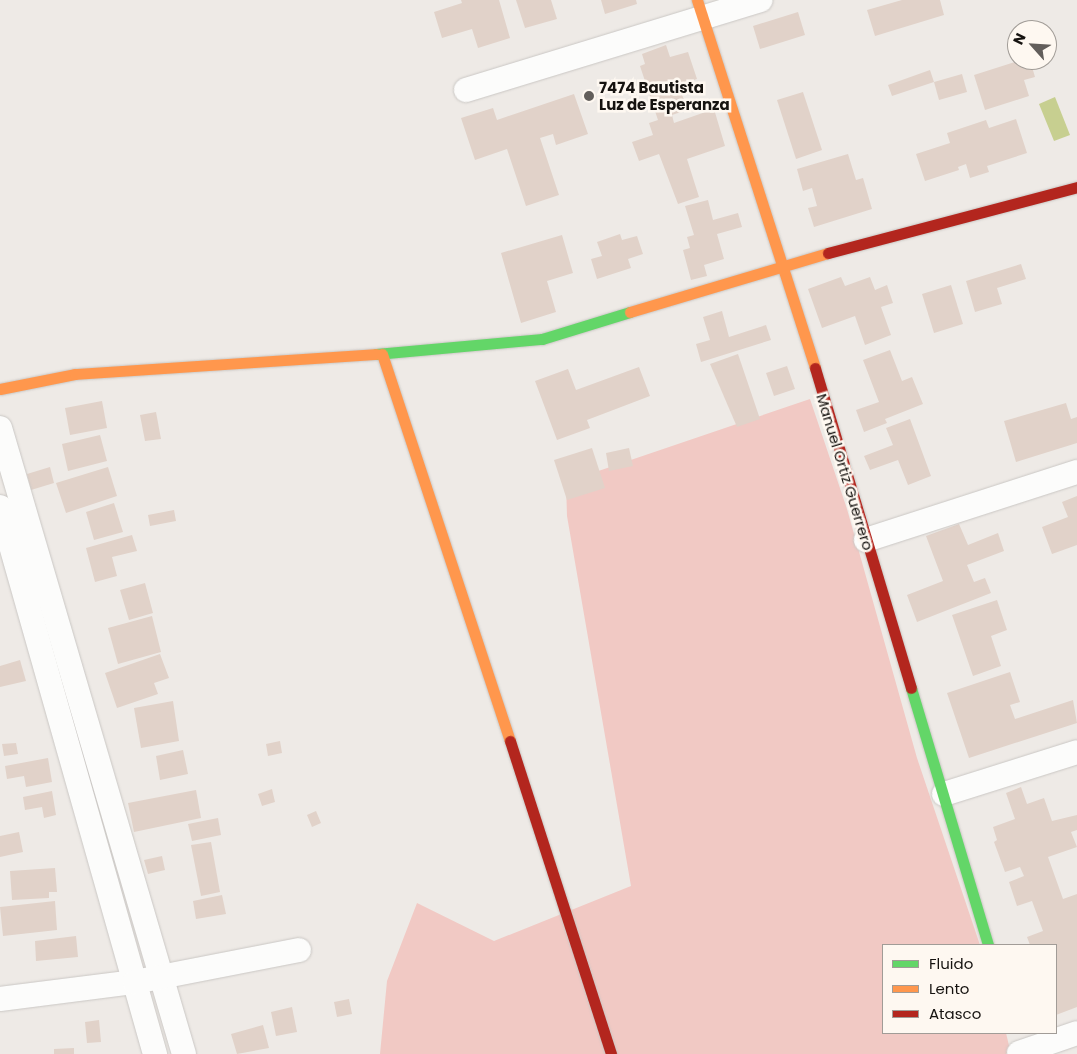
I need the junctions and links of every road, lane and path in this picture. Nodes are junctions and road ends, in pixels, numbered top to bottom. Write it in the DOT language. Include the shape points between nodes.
graph roads {
  1 [pos="761,0"];
  2 [pos="700,9"];
  3 [pos="466,90"];
  4 [pos="1077,187"];
  5 [pos="784,265"];
  6 [pos="382,354"];
  7 [pos="0,389"];
  8 [pos="0,428"];
  9 [pos="1077,472"];
  10 [pos="0,507"];
  11 [pos="866,540"];
  12 [pos="1077,752"];
  13 [pos="944,794"];
  14 [pos="988,944"];
  15 [pos="299,950"];
  16 [pos="162,978"];
  17 [pos="135,982"];
  18 [pos="0,999"];
  19 [pos="1077,1033"];
  20 [pos="1017,1047"];
  21 [pos="155,1054"];
  22 [pos="184,1054"];
  23 [pos="611,1054"];
  1 -- 2 [label="street"];
  2 -- 3 [label="street"];
  2 -- 5 [label="street, Manuel Ortiz Guerrero"];
  4 -- 5 [label="street"];
  5 -- 6 [label="street" via="542,339"];
  5 -- 11 [label="street, Manuel Ortiz Guerrero"];
  6 -- 7 [label="street" via="75,374"];
  6 -- 23 [label="street"];
  8 -- 16 [label="street"];
  9 -- 11 [label="street"];
  10 -- 17 [label="street"];
  11 -- 13 [label="street, Manuel Ortiz Guerrero"];
  12 -- 13 [label="street"];
  13 -- 14 [label="street, Manuel Ortiz Guerrero"];
  15 -- 16 [label="street"];
  16 -- 17 [label="street"];
  16 -- 22 [label="street"];
  17 -- 18 [label="street"];
  17 -- 21 [label="street"];
  19 -- 20 [label="street"];
}
